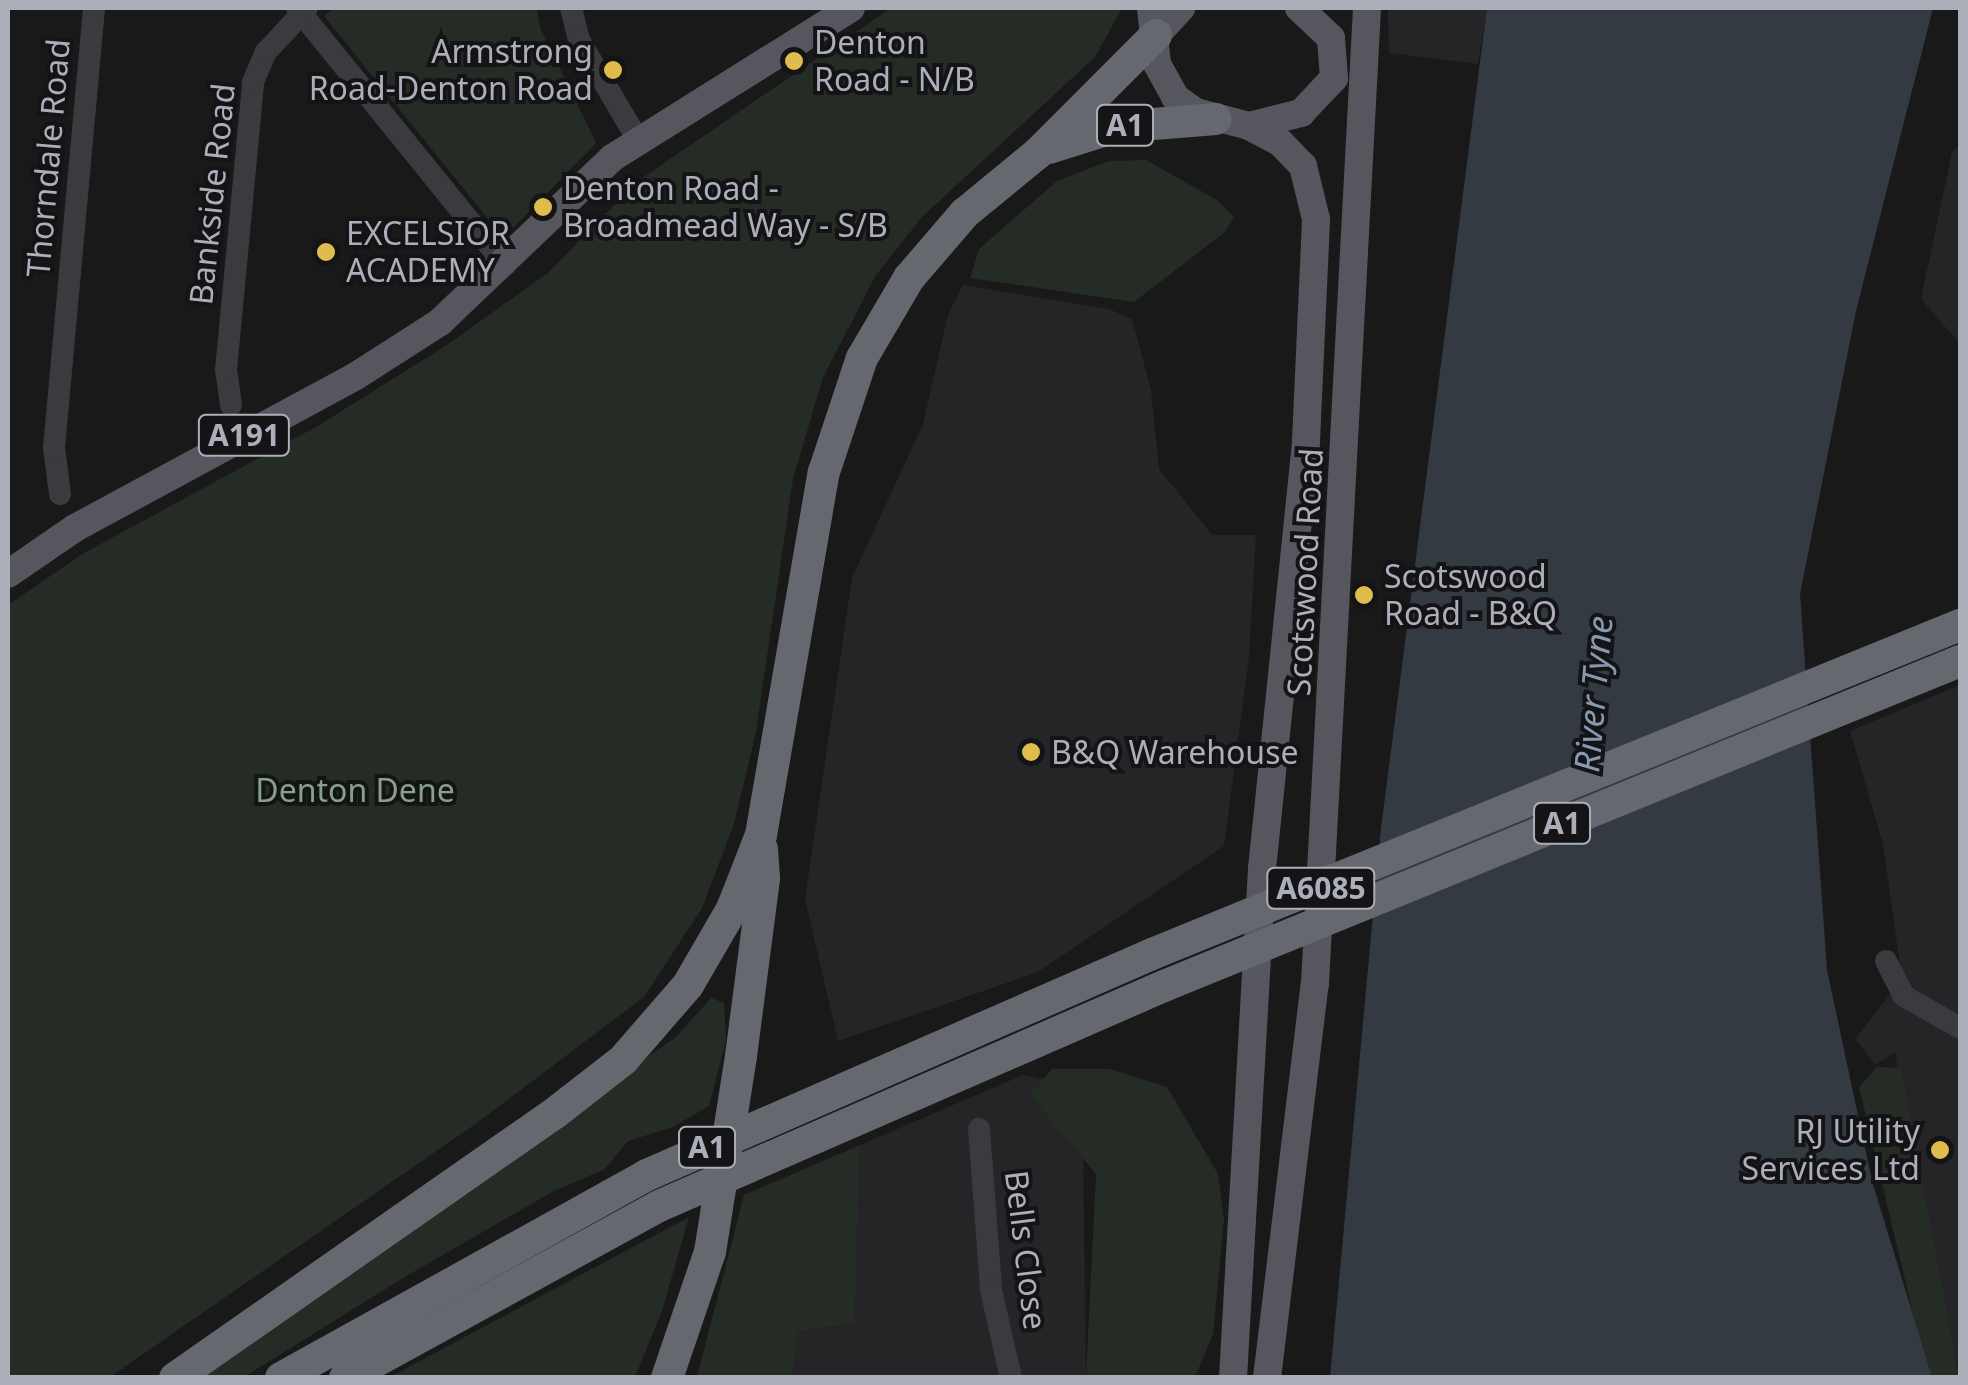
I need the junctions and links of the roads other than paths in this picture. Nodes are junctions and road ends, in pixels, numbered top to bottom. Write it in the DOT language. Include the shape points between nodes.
graph roads {
  1 [pos="94,8"];
  2 [pos="571,8"];
  3 [pos="851,8"];
  4 [pos="1181,8"];
  5 [pos="1300,8"];
  6 [pos="1335,8"];
  7 [pos="1367,8"];
  8 [pos="302,9"];
  9 [pos="1153,21"];
  10 [pos="1333,46"];
  11 [pos="1362,109"];
  12 [pos="1216,120"];
  13 [pos="1249,126"];
  14 [pos="638,140"];
  15 [pos="1038,153"];
  16 [pos="505,265"];
  17 [pos="232,405"];
  18 [pos="60,494"];
  19 [pos="8,574"];
  20 [pos="1960,625"];
  21 [pos="1960,661"];
  22 [pos="760,835"];
  23 [pos="1886,960"];
  24 [pos="1960,1028"];
  25 [pos="979,1130"];
  26 [pos="174,1378"];
  27 [pos="281,1378"];
  28 [pos="345,1378"];
  29 [pos="667,1378"];
  30 [pos="1011,1378"];
  31 [pos="1234,1378"];
  32 [pos="1268,1378"];
  1 -- 18 [label="street, Thorndale Road" via="54,448"];
  2 -- 14 [label="street" via="579,40"];
  3 -- 14 [label="main road, A191"];
  4 -- 9 [label="main road"];
  5 -- 10 [label="main road"];
  6 -- 10 [label="main road"];
  7 -- 11 [label="main road, Scotswood Road / A6085"];
  8 -- 16 [label="street"];
  8 -- 17 [label="street, Bankside Road" via="266,52 253,82 226,370"];
  9 -- 12 [label="main road" via="1157,64 1170,91"];
  9 -- 15 [label="highway, A1"];
  10 -- 11 [label="main road"];
  10 -- 13 [label="main road" via="1334,78 1317,102"];
  11 -- 32 [label="main road, Scotswood Road / A6085" via="1315,984"];
  12 -- 13 [label="main road"];
  12 -- 15 [label="highway, A1" via="1116,127"];
  13 -- 31 [label="main road, Scotswood Road / A6085" via="1281,143 1303,166 1316,219 1306,441 1262,870"];
  14 -- 16 [label="main road, A191" via="593,174"];
  15 -- 22 [label="highway, A1" via="936,245 862,358 824,472"];
  16 -- 19 [label="main road, A191" via="440,322 356,376 75,528"];
  20 -- 27 [label="highway, A1, bridge" via="1152,954 647,1175"];
  21 -- 28 [label="highway, A1, bridge" via="1164,986 659,1206"];
  22 -- 26 [label="highway, A1" via="732,910 688,985 623,1060"];
  22 -- 29 [label="highway, A1, bridge" via="764,878 710,1252"];
  23 -- 24 [label="street" via="1892,980 1920,1010"];
  25 -- 30 [label="street, Bells Close" via="991,1290"];
}
